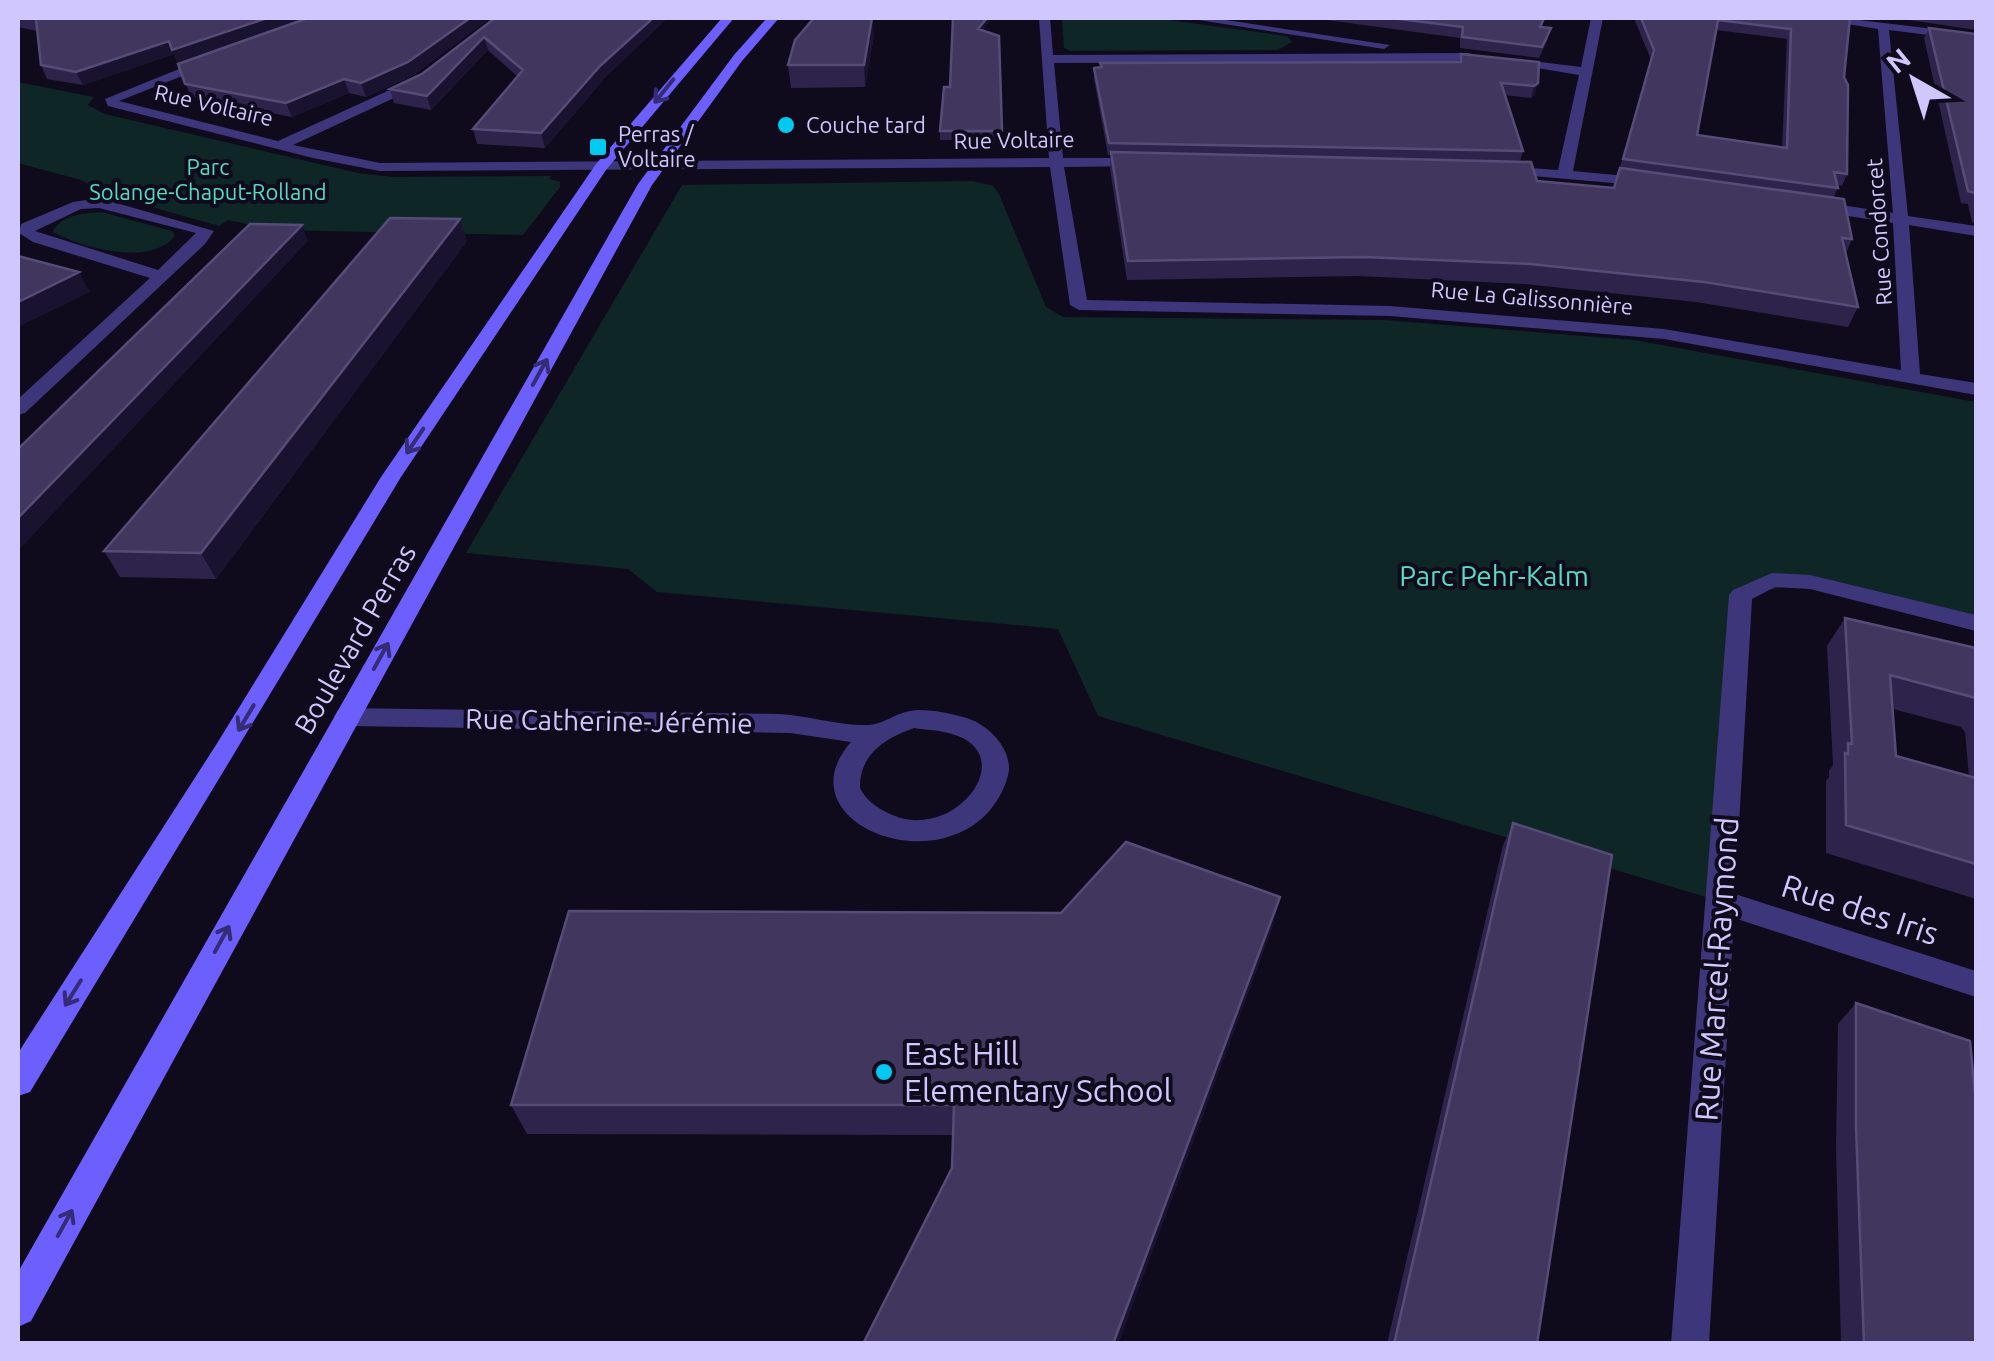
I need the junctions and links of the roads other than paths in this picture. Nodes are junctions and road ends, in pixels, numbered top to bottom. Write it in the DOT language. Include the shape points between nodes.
graph roads {
  1 [pos="728,18"];
  2 [pos="773,18"];
  3 [pos="1044,18"];
  4 [pos="1192,18"];
  5 [pos="1597,18"];
  6 [pos="1817,18"];
  7 [pos="1883,25"];
  8 [pos="1976,36"];
  9 [pos="219,57"];
  10 [pos="1469,57"];
  11 [pos="1048,59"];
  12 [pos="1588,72"];
  13 [pos="430,74"];
  14 [pos="283,144"];
  15 [pos="1056,162"];
  16 [pos="1150,162"];
  17 [pos="656,166"];
  18 [pos="601,167"];
  19 [pos="1494,170"];
  20 [pos="1566,174"];
  21 [pos="1662,184"];
  22 [pos="1792,202"];
  23 [pos="1902,218"];
  24 [pos="1976,231"];
  25 [pos="162,276"];
  26 [pos="1911,376"];
  27 [pos="1976,389"];
  28 [pos="18,409"];
  29 [pos="1976,623"];
  30 [pos="347,717"];
  31 [pos="871,735"];
  32 [pos="1723,902"];
  33 [pos="1976,984"];
  34 [pos="18,1081"];
  35 [pos="18,1308"];
  36 [pos="1690,1344"];
  1 -- 18 [label="main road, Boulevard Perras, one-way"];
  2 -- 17 [label="main road, Boulevard Perras"];
  3 -- 11 [label="street"];
  4 -- 10 [label="street"];
  5 -- 12 [label="street"];
  6 -- 7 [label="street"];
  7 -- 8 [label="street"];
  7 -- 23 [label="street, Rue Condorcet"];
  9 -- 14 [label="street, Rue Voltaire" via="128,90 112,103"];
  10 -- 11 [label="street"];
  10 -- 12 [label="street"];
  11 -- 15 [label="street"];
  12 -- 20 [label="street"];
  13 -- 14 [label="street"];
  14 -- 18 [label="street, Rue Voltaire" via="380,167"];
  15 -- 16 [label="street, Rue Voltaire"];
  15 -- 17 [label="street, Rue Voltaire"];
  15 -- 26 [label="street, Rue La Galissonnière" via="1079,305 1405,312 1664,334"];
  17 -- 18 [label="street, Rue Voltaire"];
  30 -- 17 [label="main road, Boulevard Perras, one-way"];
  18 -- 34 [label="main road, Boulevard Perras, one-way" via="391,477"];
  19 -- 20 [label="street"];
  20 -- 21 [label="street"];
  22 -- 23 [label="street"];
  23 -- 24 [label="street"];
  23 -- 26 [label="street, Rue Condorcet"];
  25 -- 25 [label="street" via="39,239 27,227 99,203 206,231"];
  25 -- 28 [label="street"];
  26 -- 27 [label="street, Rue La Galissonnière"];
  29 -- 32 [label="street, Rue Marcel-Raymond" via="1810,582 1772,580 1741,595"];
  30 -- 31 [label="street, Rue Catherine-Jérémie" via="790,724"];
  35 -- 30 [label="main road, Boulevard Perras, one-way"];
  31 -- 31 [label="street, Rue Catherine-Jérémie" via="855,750 847,788 856,806 896,829 960,822 987,801 996,784 990,748 958,724 913,719"];
  32 -- 33 [label="street, Rue des Iris"];
  32 -- 36 [label="street, Rue Marcel-Raymond"];
}
